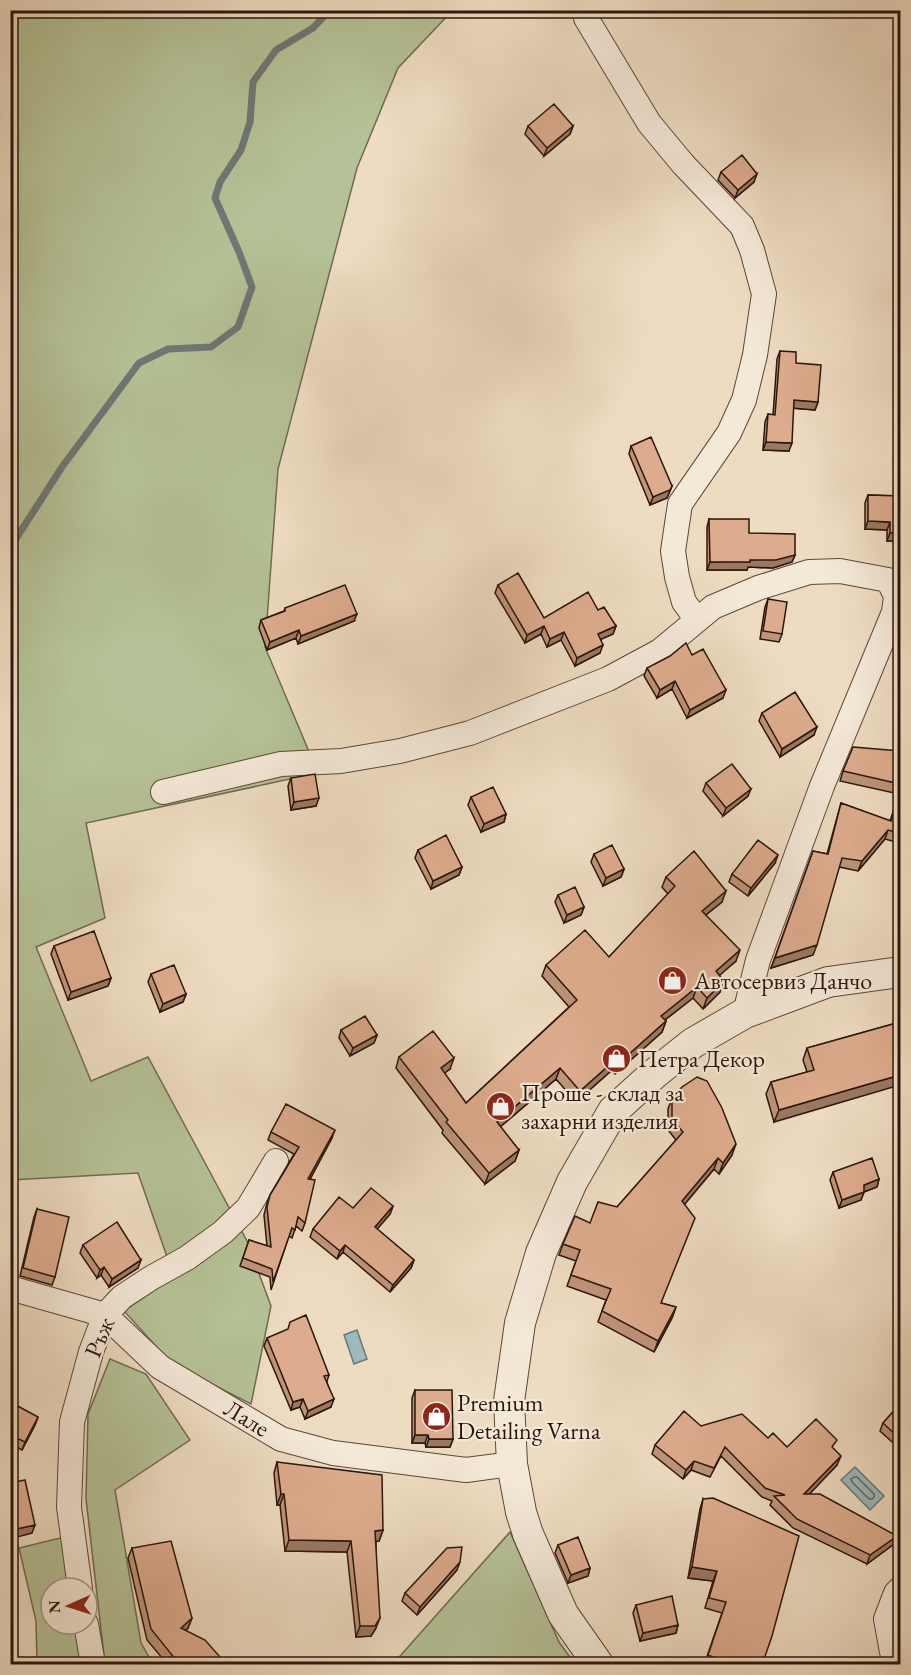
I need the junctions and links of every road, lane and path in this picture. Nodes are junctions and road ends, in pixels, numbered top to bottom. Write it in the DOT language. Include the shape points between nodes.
graph roads {
  1 [pos="585,18"];
  2 [pos="894,572"];
  3 [pos="697,620"];
  4 [pos="163,792"];
  5 [pos="900,972"];
  6 [pos="745,1013"];
  7 [pos="276,1161"];
  8 [pos="10,1288"];
  9 [pos="105,1315"];
  10 [pos="512,1464"];
  11 [pos="78,1576"];
  12 [pos="900,1589"];
  13 [pos="88,1636"];
  14 [pos="900,1660"];
  15 [pos="93,1665"];
  16 [pos="598,1665"];
  1 -- 3 [label="street" via="649,123 742,226 764,294 744,400 729,433 680,504 673,551 684,602"];
  2 -- 3 [label="street" via="809,573 749,592"];
  2 -- 6 [label="street" via="894,612 822,786 758,960"];
  3 -- 4 [label="street" via="660,651 608,679 470,733 341,761 281,764"];
  5 -- 6 [label="street" via="828,982"];
  6 -- 10 [label="street" via="693,1043 613,1111 572,1182 541,1253 520,1323 509,1401"];
  7 -- 9 [label="street, Ръж" via="248,1208 223,1232 122,1296"];
  8 -- 9 [label="street, Лале"];
  9 -- 10 [label="street, Лале" via="160,1367 282,1438 333,1453 466,1470"];
  9 -- 11 [label="street, Ръж" via="72,1422 69,1507"];
  10 -- 16 [label="street" via="528,1534 563,1614"];
  12 -- 14 [label="street" via="886,1619 892,1652"];
  13 -- 15 [label="street"];
}
